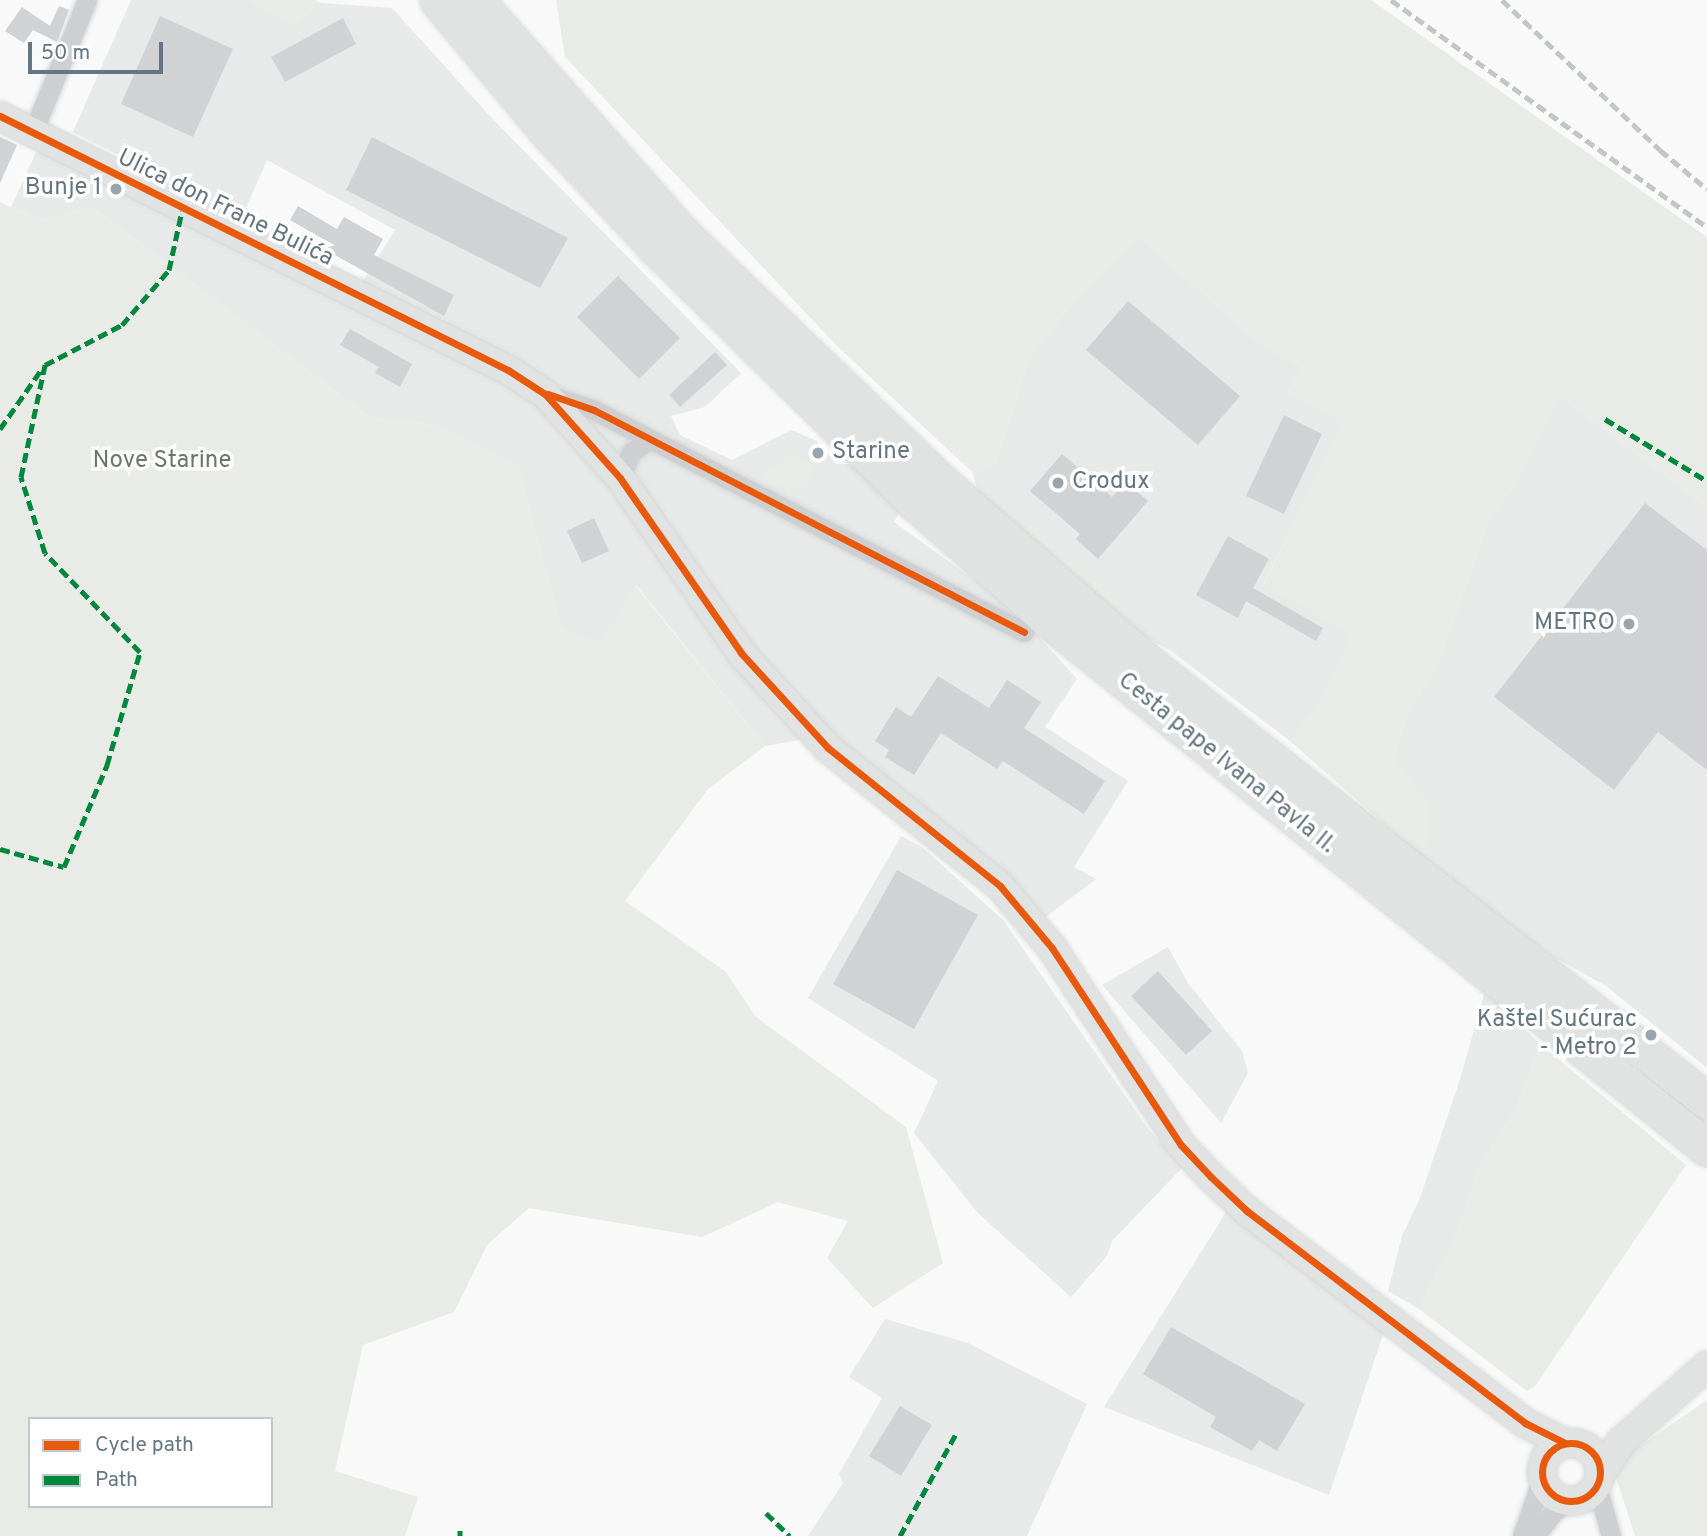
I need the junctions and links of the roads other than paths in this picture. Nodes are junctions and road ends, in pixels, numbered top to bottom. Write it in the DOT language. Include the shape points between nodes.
graph roads {
  1 [pos="87,0"];
  2 [pos="438,0"];
  3 [pos="475,0"];
  4 [pos="0,116"];
  5 [pos="32,134"];
  6 [pos="778,350"];
  7 [pos="545,394"];
  8 [pos="650,439"];
  9 [pos="620,478"];
  10 [pos="1024,632"];
  11 [pos="1707,1101"];
  12 [pos="1707,1149"];
  13 [pos="1707,1366"];
  14 [pos="1643,1421"];
  15 [pos="1559,1457"];
  16 [pos="1587,1490"];
  17 [pos="1522,1536"];
  18 [pos="1535,1536"];
  19 [pos="1611,1536"];
  1 -- 5 [label="street"];
  2 -- 6 [label="highway" via="549,133"];
  3 -- 6 [label="highway"];
  4 -- 5 [label="street, Ulica don Frane Bulića"];
  5 -- 7 [label="street, Ulica don Frane Bulića" via="508,370"];
  6 -- 11 [label="highway, Cesta pape Ivana Pavla II." via="942,483 1159,672"];
  6 -- 12 [label="highway, Cesta pape Ivana Pavla II." via="917,503 1044,616"];
  7 -- 8 [label="street" via="571,401"];
  7 -- 9 [label="street, Ulica don Frane Bulića"];
  8 -- 9 [label="street" via="631,452"];
  8 -- 10 [label="street"];
  9 -- 15 [label="street, Ulica don Frane Bulića" via="741,653 828,748 1000,886 1052,948 1181,1145 1211,1177 1247,1212 1525,1423"];
  13 -- 14 [label="street"];
  14 -- 15 [label="street"];
  14 -- 16 [label="street" via="1612,1452"];
  15 -- 16 [label="street" via="1596,1457"];
  15 -- 16 [label="street, Ulica don Frane Bulića" via="1552,1495"];
  15 -- 17 [label="street"];
  16 -- 18 [label="street" via="1555,1510"];
  16 -- 19 [label="street"];
}
